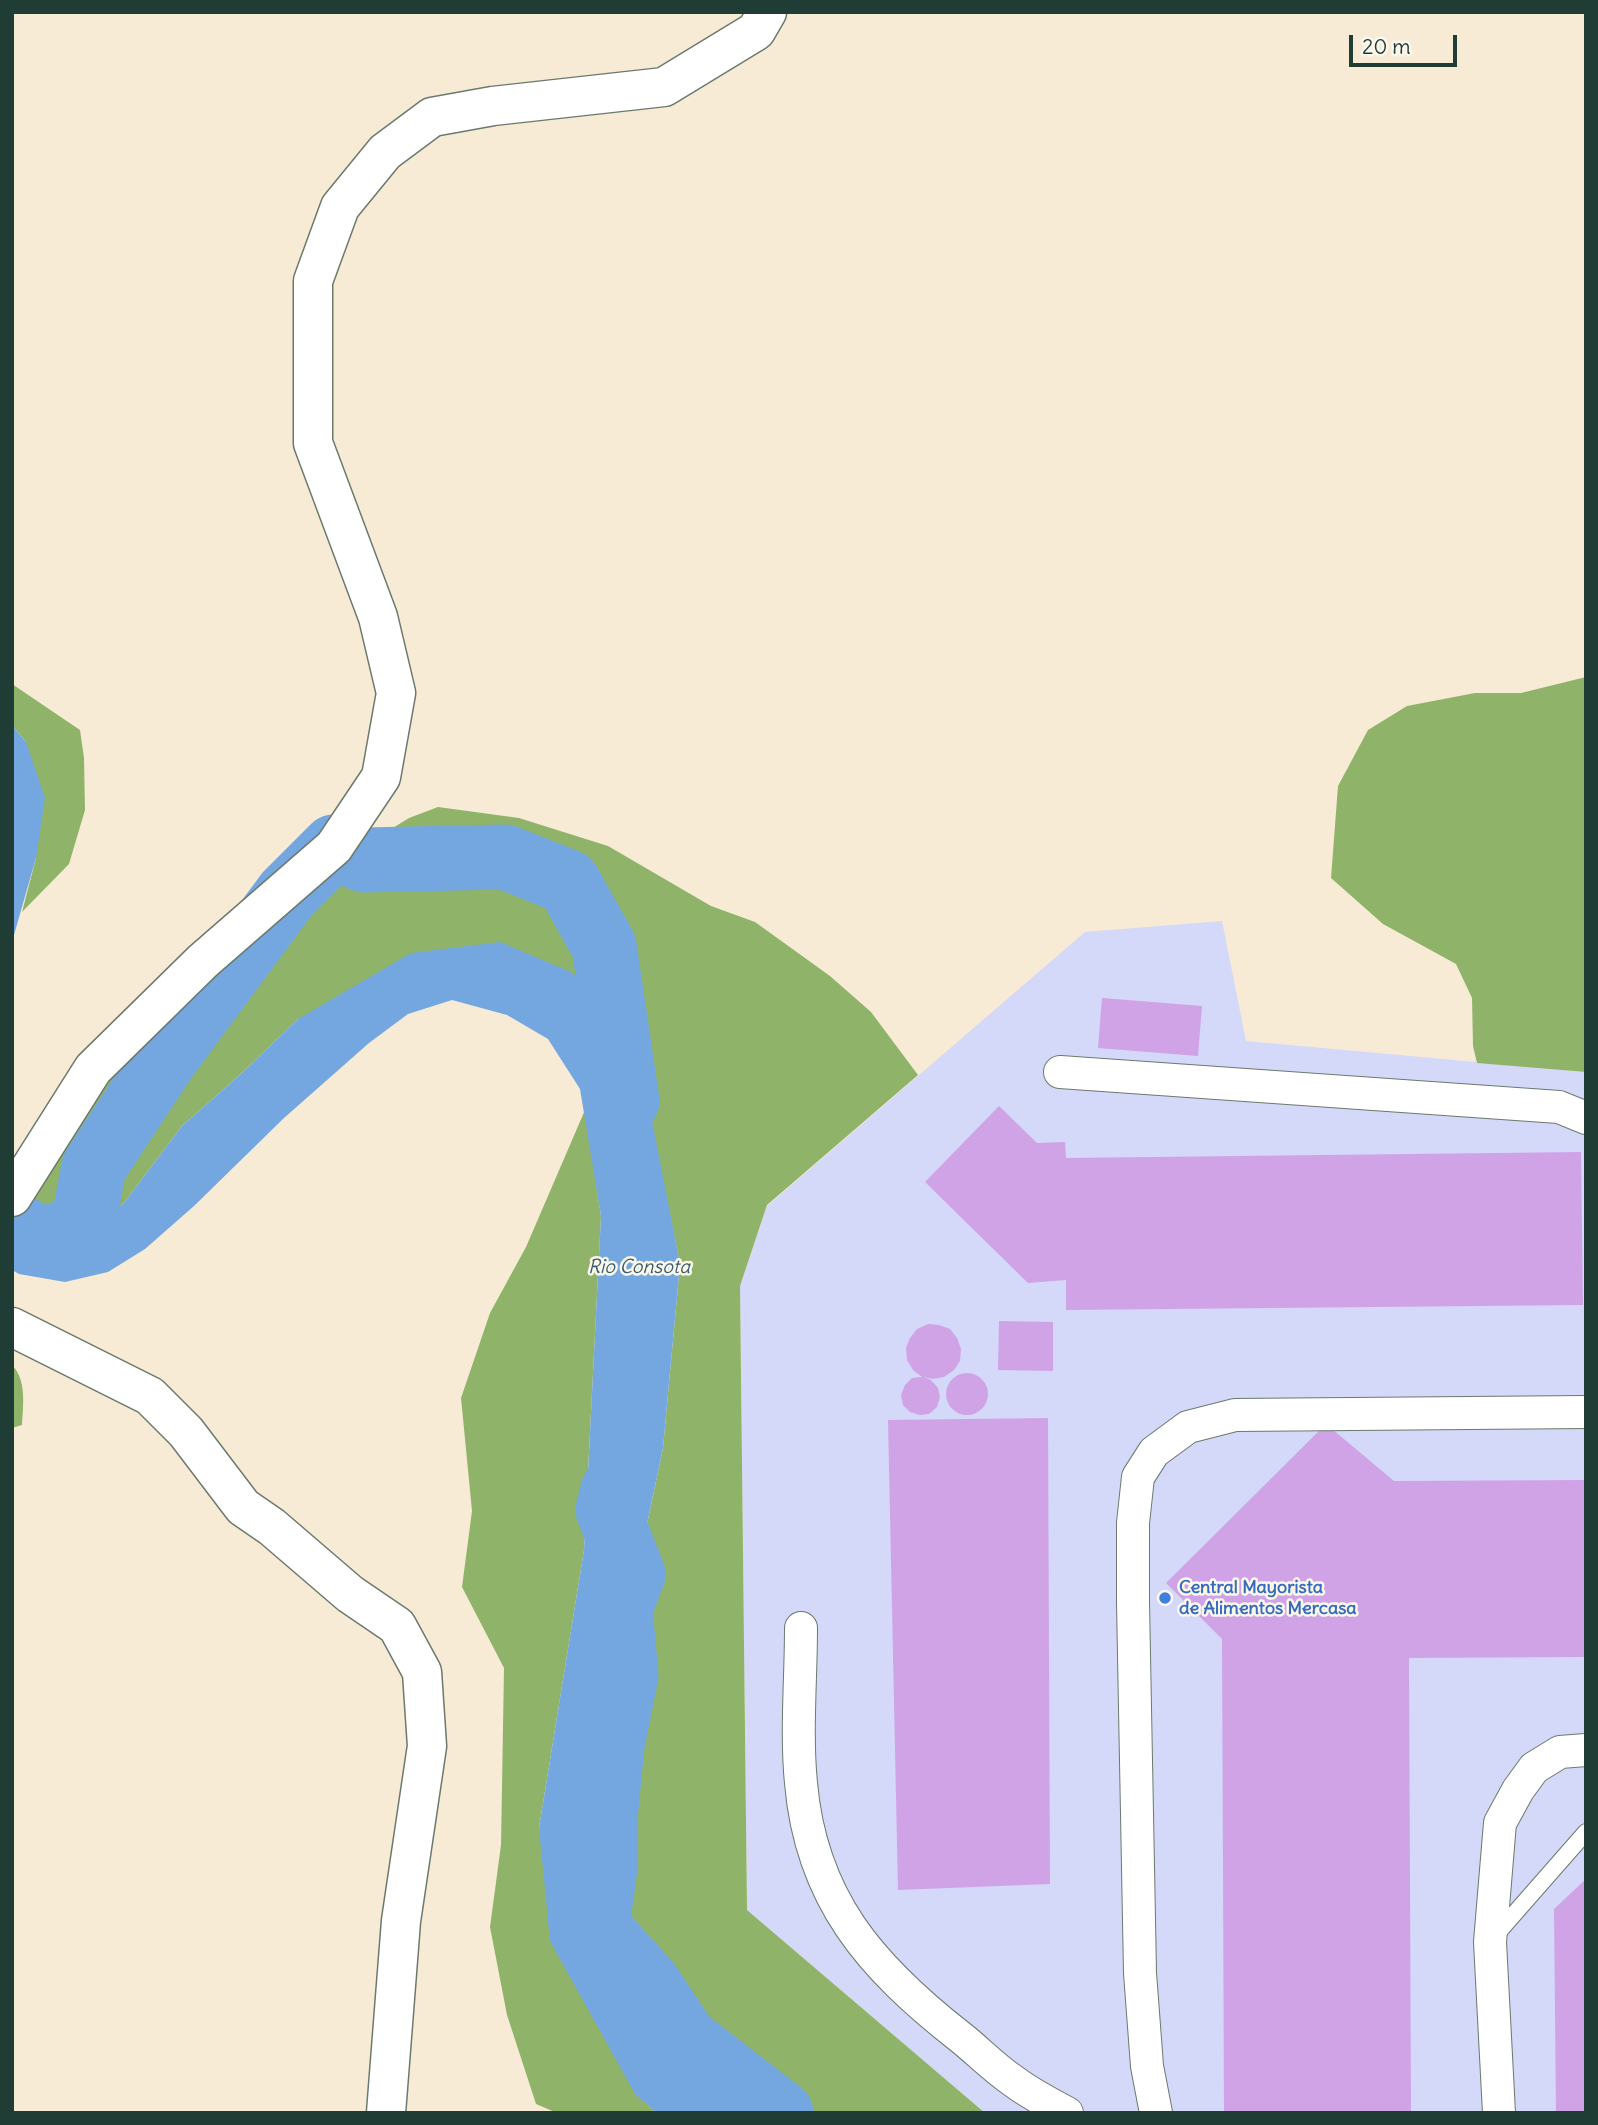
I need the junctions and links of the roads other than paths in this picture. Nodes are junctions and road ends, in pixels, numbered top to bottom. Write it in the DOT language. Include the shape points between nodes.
graph roads {
  1 [pos="767,12"];
  2 [pos="1060,1072"];
  3 [pos="1586,1118"];
  4 [pos="14,1192"];
  5 [pos="12,1327"];
  6 [pos="1586,1412"];
  7 [pos="801,1628"];
  8 [pos="1586,1750"];
  9 [pos="1586,1832"];
  10 [pos="1490,1942"];
  11 [pos="386,2113"];
  12 [pos="1067,2113"];
  13 [pos="1156,2113"];
  14 [pos="1499,2113"];
  1 -- 4 [label="street" via="756,31 664,87 432,117 384,152 340,207 313,281 313,443 378,617 396,693 381,777 334,847 203,961 93,1069"];
  2 -- 3 [label="street" via="1559,1107"];
  5 -- 11 [label="street" via="150,1396 186,1432 243,1507 397,1626 422,1672 427,1746 401,1921"];
  6 -- 13 [label="street" via="1235,1415 1188,1427 1154,1452 1138,1477 1133,1602 1140,1973 1147,2066"];
  7 -- 12 [label="street" via="800,1780 805,1816 817,1862 843,1918 864,1949 915,2001 1010,2079"];
  8 -- 10 [label="street" via="1560,1752 1534,1768 1500,1823"];
  9 -- 10 [label="lane"];
  10 -- 14 [label="street"];
}
